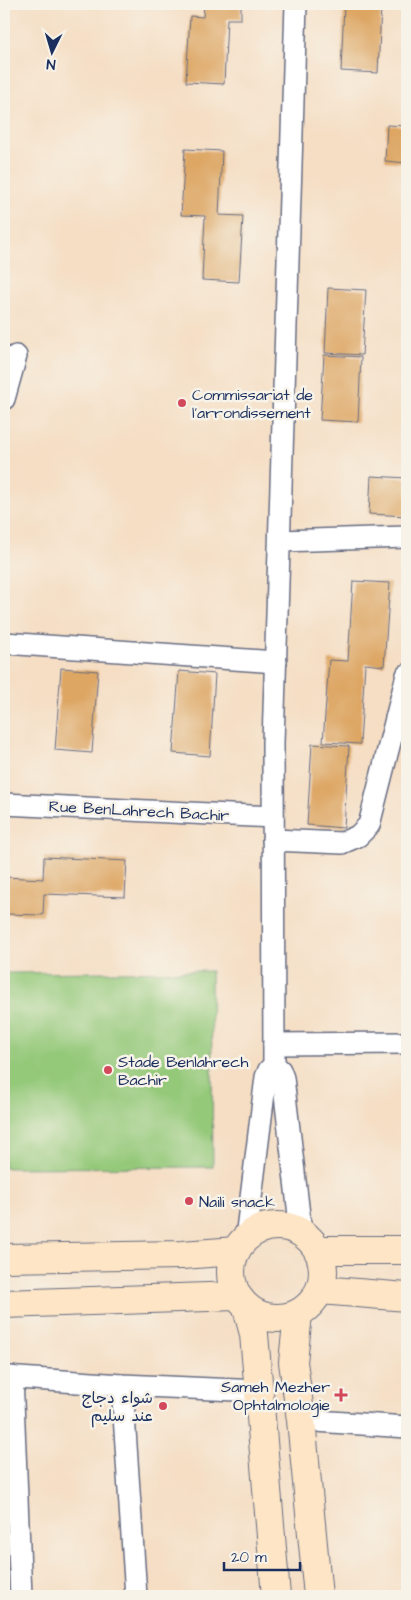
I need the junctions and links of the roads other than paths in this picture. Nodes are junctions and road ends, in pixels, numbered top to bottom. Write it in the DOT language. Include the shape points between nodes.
graph roads {
  1 [pos="296,4"];
  2 [pos="16,356"];
  3 [pos="4,399"];
  4 [pos="407,537"];
  5 [pos="280,541"];
  6 [pos="4,643"];
  7 [pos="276,662"];
  8 [pos="407,675"];
  9 [pos="4,804"];
  10 [pos="273,816"];
  11 [pos="273,840"];
  12 [pos="407,1042"];
  13 [pos="274,1055"];
  14 [pos="310,1241"];
  15 [pos="241,1244"];
  16 [pos="407,1250"];
  17 [pos="4,1258"];
  18 [pos="320,1290"];
  19 [pos="407,1297"];
  20 [pos="242,1302"];
  21 [pos="4,1304"];
  22 [pos="298,1314"];
  23 [pos="8,1377"];
  24 [pos="122,1385"];
  25 [pos="259,1391"];
  26 [pos="301,1420"];
  27 [pos="407,1427"];
  28 [pos="21,1596"];
  29 [pos="136,1596"];
  30 [pos="276,1596"];
  31 [pos="318,1596"];
  1 -- 5 [label="street"];
  2 -- 3 [label="street"];
  4 -- 5 [label="street"];
  5 -- 7 [label="street"];
  6 -- 7 [label="street"];
  7 -- 10 [label="street"];
  8 -- 11 [label="street" via="369,825 358,836 342,843"];
  9 -- 10 [label="street, Rue BenLahrech Bachir"];
  10 -- 11 [label="street"];
  11 -- 13 [label="street"];
  12 -- 13 [label="street"];
  13 -- 14 [label="street" via="283,1078"];
  13 -- 15 [label="street" via="266,1077"];
  14 -- 15 [label="main road" via="287,1227 273,1226 259,1230"];
  14 -- 16 [label="main road"];
  14 -- 18 [label="main road" via="323,1263 324,1277"];
  15 -- 17 [label="main road" via="182,1255"];
  15 -- 20 [label="main road" via="231,1269 232,1283"];
  18 -- 19 [label="main road"];
  18 -- 22 [label="main road" via="313,1302"];
  20 -- 21 [label="main road"];
  20 -- 22 [label="main road" via="259,1315 272,1318"];
  20 -- 25 [label="main road" via="254,1334"];
  22 -- 26 [label="main road" via="293,1362"];
  23 -- 24 [label="street"];
  23 -- 28 [label="street"];
  24 -- 25 [label="street"];
  24 -- 29 [label="street"];
  25 -- 30 [label="main road"];
  26 -- 27 [label="street"];
  26 -- 31 [label="main road"];
}
